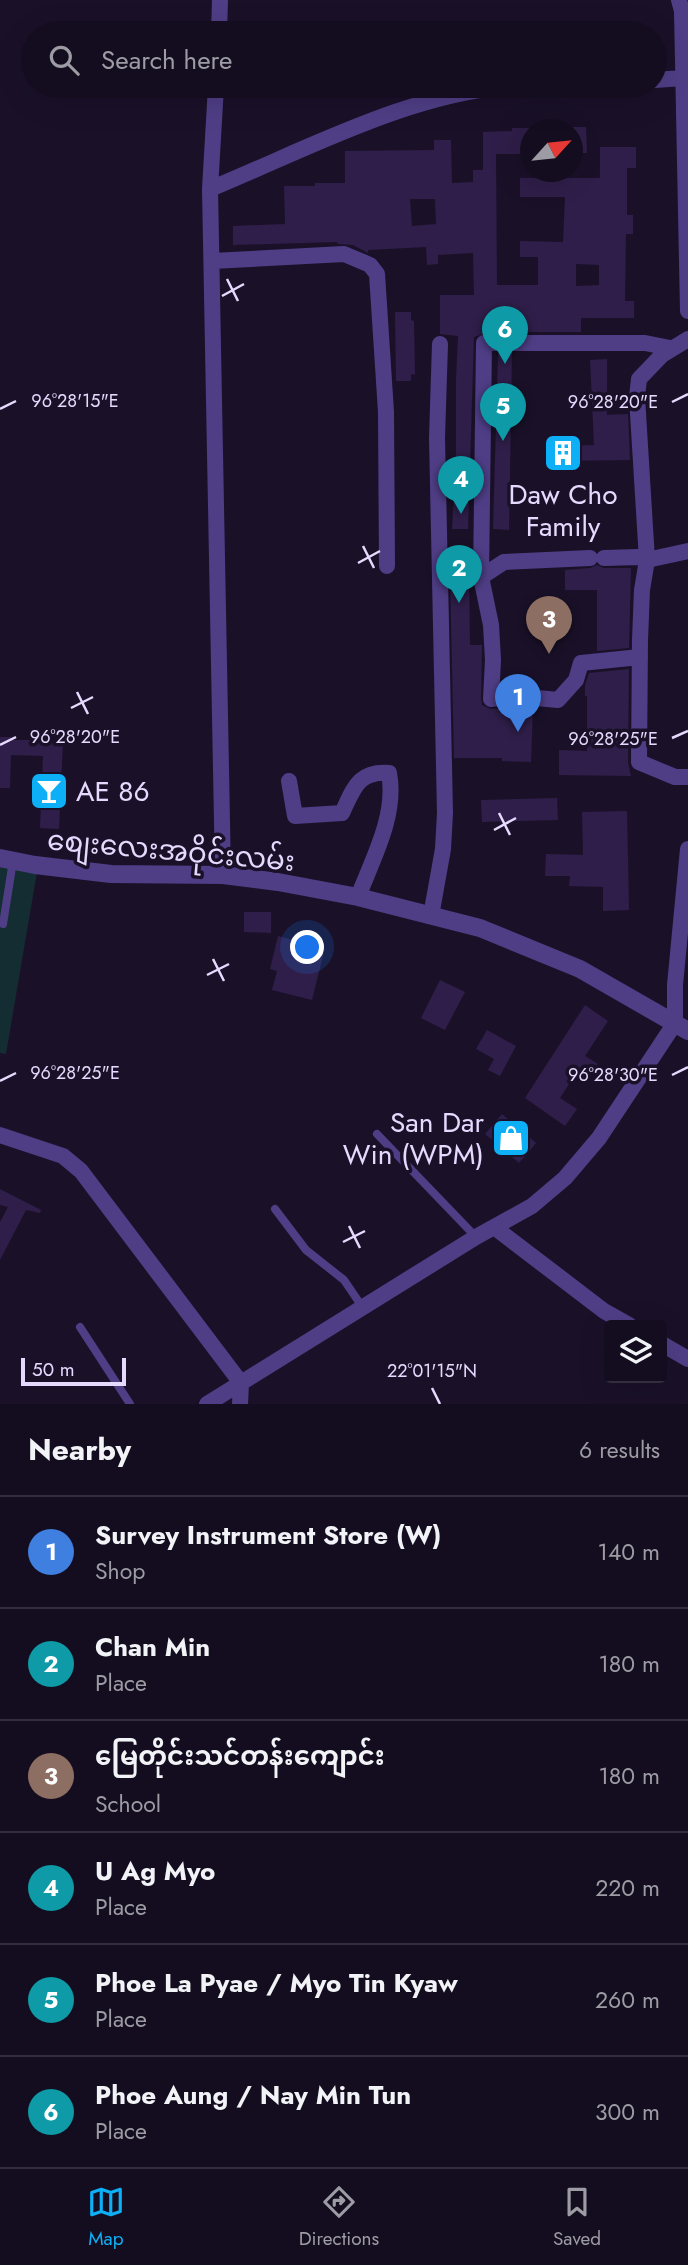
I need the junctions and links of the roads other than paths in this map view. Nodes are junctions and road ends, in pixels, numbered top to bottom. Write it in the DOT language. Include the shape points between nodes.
graph roads {
  1 [pos="220,0"];
  2 [pos="683,6"];
  3 [pos="219,21"];
  4 [pos="683,78"];
  5 [pos="667,79"];
  6 [pos="215,98"];
  7 [pos="447,98"];
  8 [pos="210,189"];
  9 [pos="212,261"];
  10 [pos="688,311"];
  11 [pos="688,339"];
  12 [pos="440,344"];
  13 [pos="670,348"];
  14 [pos="688,551"];
  15 [pos="647,560"];
  16 [pos="387,566"];
  17 [pos="481,577"];
  18 [pos="640,657"];
  19 [pos="688,777"];
  20 [pos="289,781"];
  21 [pos="688,849"];
  22 [pos="7,860"];
  23 [pos="223,875"];
  24 [pos="358,897"];
  25 [pos="431,916"];
  26 [pos="3,924"];
  27 [pos="682,1027"];
  28 [pos="377,1134"];
  29 [pos="0,1135"];
  30 [pos="275,1209"];
  31 [pos="494,1227"];
  32 [pos="477,1237"];
  33 [pos="363,1308"];
  34 [pos="620,1320"];
  35 [pos="79,1328"];
  36 [pos="667,1347"];
  37 [pos="688,1359"];
  38 [pos="241,1383"];
  39 [pos="130,1404"];
  40 [pos="207,1404"];
  41 [pos="240,1404"];
  1 -- 3 [label="street"];
  2 -- 4 [label="street"];
  4 -- 5 [label="street"];
  4 -- 10 [label="street"];
  6 -- 8 [label="street"];
  7 -- 8 [label="street" via="403,108"];
  8 -- 9 [label="street"];
  9 -- 16 [label="street" via="344,254 370,265 377,274 386,412"];
  9 -- 23 [label="street"];
  11 -- 13 [label="street"];
  12 -- 25 [label="street" via="437,438 444,813 443,849"];
  13 -- 15 [label="street" via="639,379 638,388"];
  13 -- 17 [label="street" via="645,343 484,343"];
  14 -- 15 [label="street"];
  15 -- 17 [label="street" via="504,562"];
  15 -- 18 [label="street"];
  17 -- 18 [label="street" via="491,625 491,699 558,700 576,680 581,663"];
  18 -- 19 [label="street" via="639,762 675,777"];
  20 -- 24 [label="street" via="295,816 342,813 356,782 376,772 389,773 388,818"];
  21 -- 27 [label="street" via="675,985"];
  22 -- 23 [label="street, စျေးလေးအဝိုင်းလမ်း" via="111,874"];
  22 -- 26 [label="lane"];
  23 -- 24 [label="street, စျေးလေးအဝိုင်းလမ်း"];
  24 -- 25 [label="street, စျေးလေးအဝိုင်းလမ်း"];
  25 -- 27 [label="street, စျေးလေးအဝိုင်းလမ်း" via="541,951"];
  27 -- 31 [label="street" via="565,1178 532,1206"];
  28 -- 32 [label="lane"];
  29 -- 38 [label="street" via="62,1156 81,1171"];
  30 -- 33 [label="lane" via="306,1250 344,1280"];
  31 -- 32 [label="street"];
  31 -- 34 [label="street"];
  32 -- 33 [label="street"];
  33 -- 38 [label="street"];
  35 -- 39 [label="lane"];
  36 -- 37 [label="street"];
  38 -- 40 [label="street"];
  38 -- 41 [label="street"];
}
